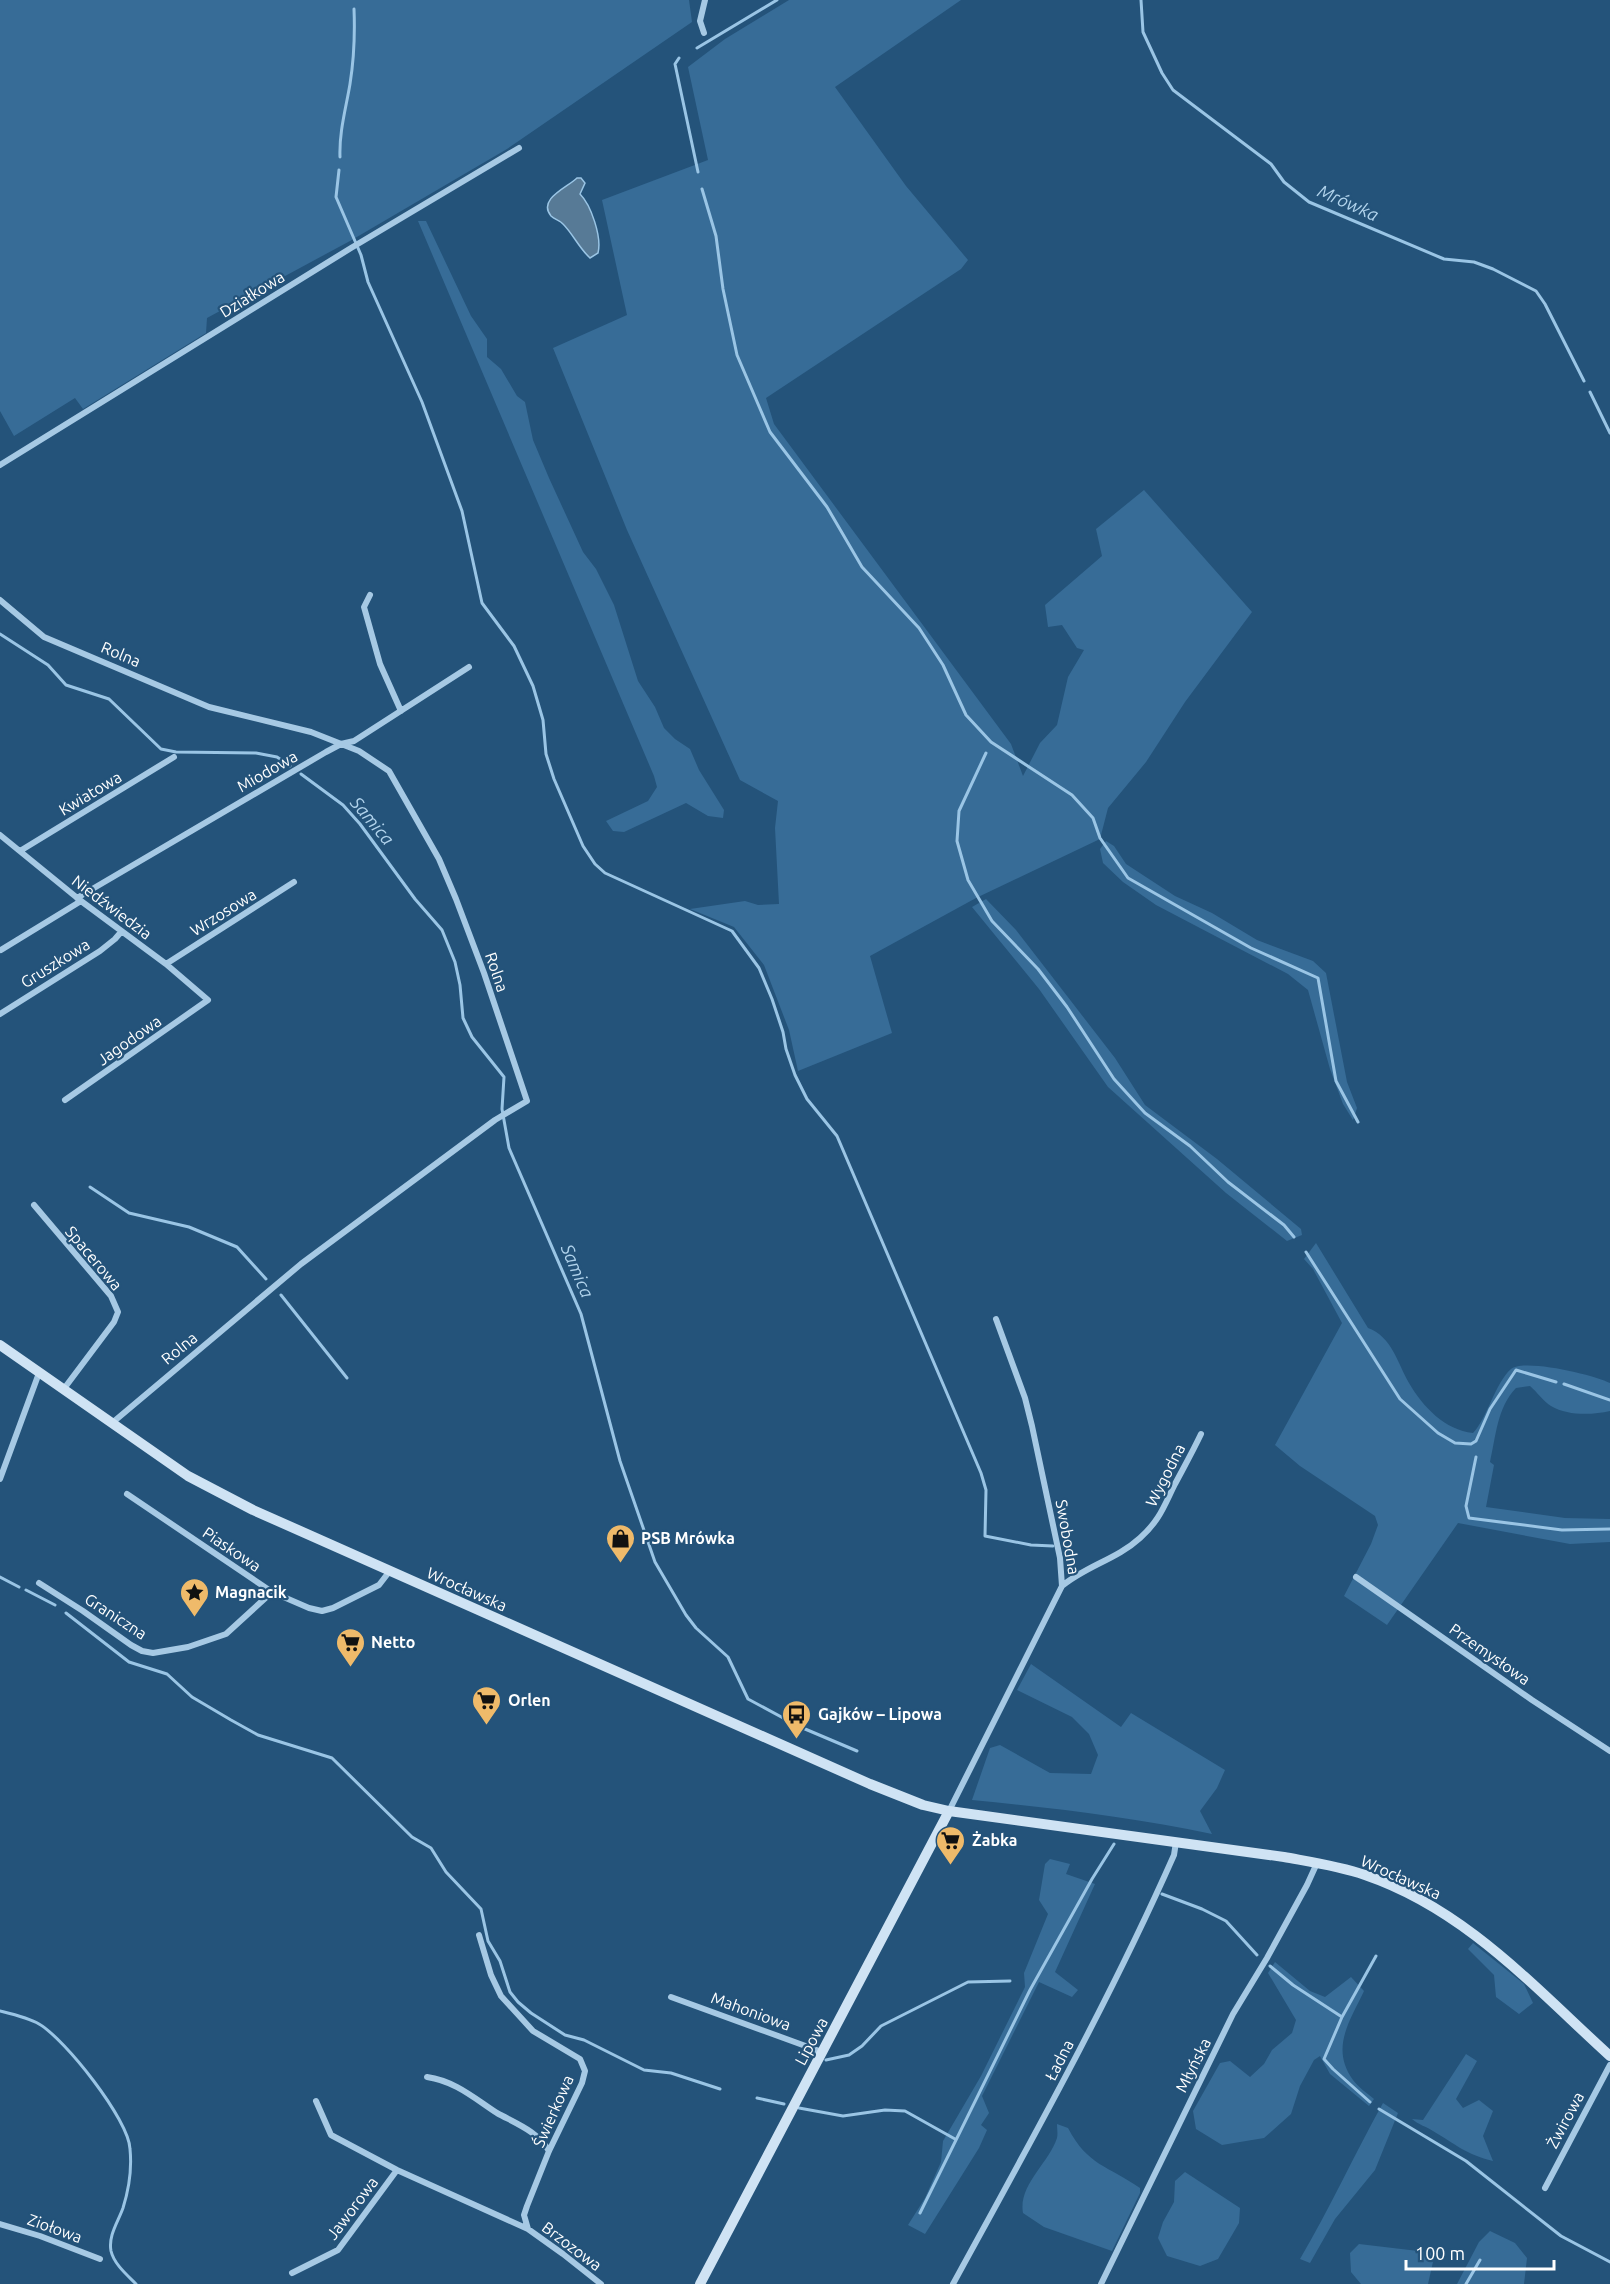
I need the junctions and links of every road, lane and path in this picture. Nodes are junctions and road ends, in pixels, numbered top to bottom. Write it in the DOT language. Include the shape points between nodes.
graph roads {
  1 [pos="705,0"];
  2 [pos="704,33"];
  3 [pos="519,148"];
  4 [pos="0,465"];
  5 [pos="370,595"];
  6 [pos="0,600"];
  7 [pos="469,668"];
  8 [pos="401,711"];
  9 [pos="341,744"];
  10 [pos="174,758"];
  11 [pos="0,835"];
  12 [pos="20,851"];
  13 [pos="294,882"];
  14 [pos="79,899"];
  15 [pos="121,932"];
  16 [pos="2,950"];
  17 [pos="166,964"];
  18 [pos="208,1000"];
  19 [pos="0,1014"];
  20 [pos="65,1100"];
  21 [pos="34,1205"];
  22 [pos="996,1319"];
  23 [pos="0,1345"];
  24 [pos="39,1373"];
  25 [pos="63,1390"];
  26 [pos="112,1423"];
  27 [pos="1201,1434"];
  28 [pos="0,1479"];
  29 [pos="127,1494"];
  30 [pos="389,1572"];
  31 [pos="1356,1577"];
  32 [pos="39,1583"];
  33 [pos="1062,1586"];
  34 [pos="272,1592"];
  35 [pos="1610,1751"];
  36 [pos="949,1811"];
  37 [pos="1176,1842"];
  38 [pos="1317,1863"];
  39 [pos="479,1935"];
  40 [pos="671,1997"];
  41 [pos="822,2052"];
  42 [pos="1610,2056"];
  43 [pos="1610,2065"];
  44 [pos="427,2077"];
  45 [pos="316,2101"];
  46 [pos="549,2151"];
  47 [pos="397,2170"];
  48 [pos="1545,2188"];
  49 [pos="0,2224"];
  50 [pos="528,2229"];
  51 [pos="100,2259"];
  52 [pos="292,2273"];
  53 [pos="601,2284"];
  54 [pos="700,2284"];
  55 [pos="953,2284"];
  56 [pos="1101,2284"];
  1 -- 2 [label="street" via="700,21"];
  3 -- 4 [label="street, Działkowa"];
  5 -- 8 [label="street" via="364,607 380,664"];
  6 -- 9 [label="street, Rolna" via="44,637 180,697 311,732"];
  7 -- 8 [label="street, Miodowa"];
  8 -- 9 [label="street, Miodowa" via="354,741"];
  9 -- 14 [label="street, Miodowa"];
  9 -- 26 [label="street, Rolna" via="389,771 439,860 527,1101 301,1264"];
  10 -- 12 [label="street, Kwiatowa"];
  11 -- 12 [label="street, Niedźwiedzia"];
  12 -- 14 [label="street, Niedźwiedzia"];
  13 -- 17 [label="street, Wrzosowa"];
  14 -- 15 [label="street, Niedźwiedzia"];
  14 -- 16 [label="street, Miodowa"];
  15 -- 17 [label="street, Niedźwiedzia"];
  15 -- 19 [label="street, Gruszkowa" via="100,951"];
  17 -- 18 [label="street, Niedźwiedzia"];
  18 -- 20 [label="street, Jagodowa"];
  21 -- 25 [label="street, Spacerowa" via="111,1296 118,1312"];
  22 -- 33 [label="street, Swobodna" via="1032,1426 1060,1558"];
  23 -- 24 [label="main road, Wrocławska"];
  24 -- 25 [label="main road, Wrocławska"];
  24 -- 28 [label="street"];
  25 -- 26 [label="main road, Wrocławska"];
  26 -- 30 [label="main road, Wrocławska" via="215,1491"];
  27 -- 33 [label="street, Wygodna" via="1161,1516 1140,1538"];
  29 -- 34 [label="street, Piaskowa"];
  30 -- 34 [label="street, Piaskowa" via="379,1585 322,1611"];
  30 -- 36 [label="main road, Wrocławska" via="870,1784"];
  31 -- 35 [label="street, Przemysłowa"];
  32 -- 34 [label="street, Graniczna" via="131,1645 153,1653 188,1647 226,1634"];
  33 -- 36 [label="street, Swobodna"];
  36 -- 37 [label="main road, Wrocławska"];
  36 -- 41 [label="main road, Lipowa"];
  37 -- 38 [label="main road, Wrocławska"];
  37 -- 55 [label="street, Ładna" via="1174,1855 1136,1940"];
  38 -- 42 [label="main road, Wrocławska" via="1395,1887 1460,1922 1502,1955"];
  38 -- 56 [label="street, Młyńska" via="1233,2014"];
  39 -- 46 [label="street, Świerkowa" via="491,1975 514,2013 533,2031 583,2063 582,2083"];
  40 -- 41 [label="street, Mahoniowa"];
  41 -- 54 [label="main road, Lipowa"];
  43 -- 48 [label="street, Żwirowa"];
  44 -- 46 [label="street" via="460,2087 533,2133"];
  45 -- 47 [label="street, Jaworowa" via="331,2135"];
  46 -- 50 [label="street, Świerkowa" via="524,2215"];
  47 -- 50 [label="street, Jaworowa"];
  47 -- 52 [label="street, Jaworowa" via="338,2250"];
  49 -- 51 [label="street, Ziołowa"];
  50 -- 53 [label="street, Brzozowa"];
}
